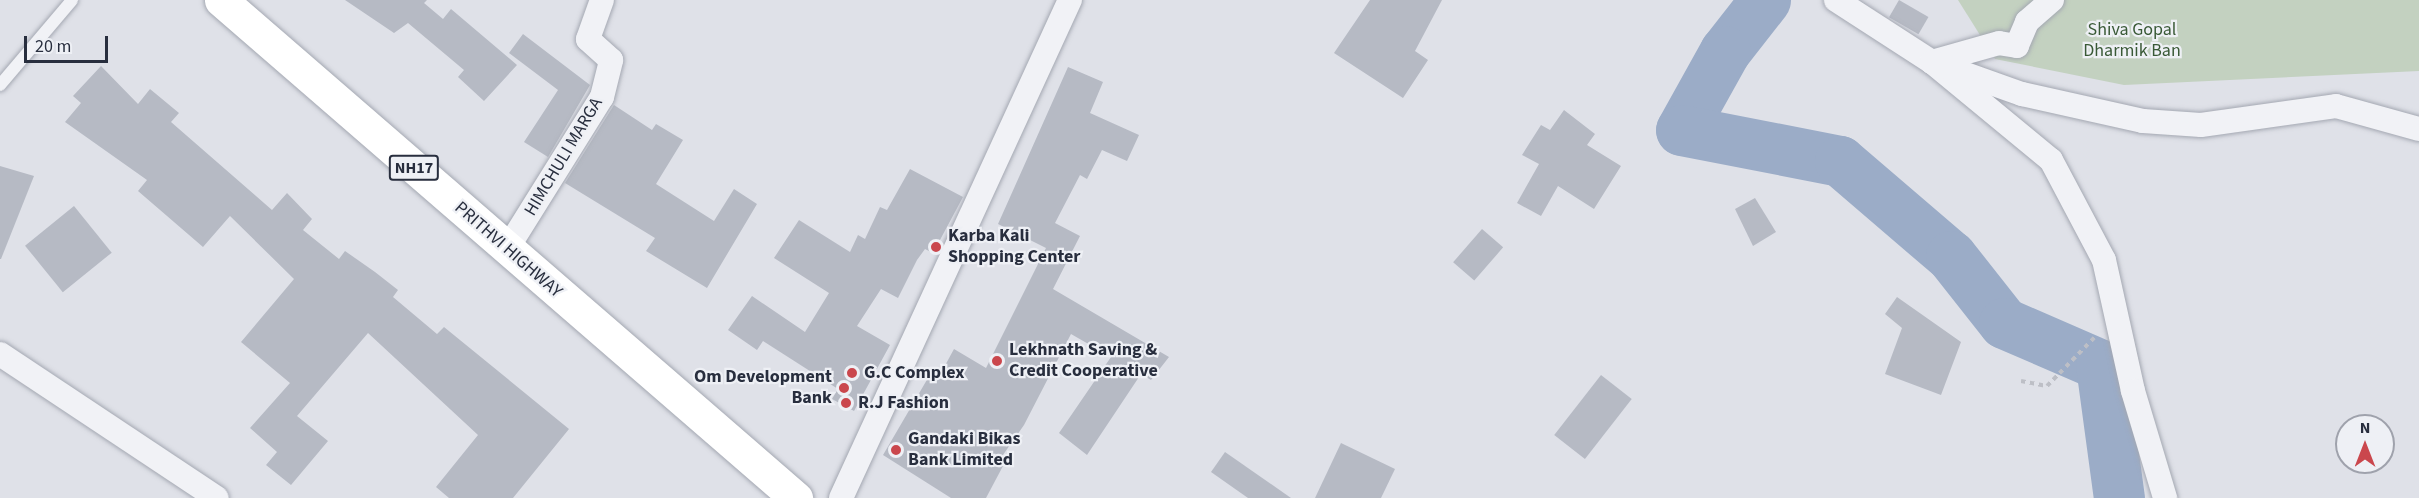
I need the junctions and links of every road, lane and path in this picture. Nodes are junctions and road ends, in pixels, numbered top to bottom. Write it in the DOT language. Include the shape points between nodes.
graph roads {
  1 [pos="72,0"];
  2 [pos="221,0"];
  3 [pos="602,0"];
  4 [pos="1070,0"];
  5 [pos="1836,0"];
  6 [pos="2052,0"];
  7 [pos="1932,62"];
  8 [pos="0,85"];
  9 [pos="2419,129"];
  10 [pos="507,249"];
  11 [pos="2115,313"];
  12 [pos="0,354"];
  13 [pos="2021,381"];
  14 [pos="217,498"];
  15 [pos="796,498"];
  16 [pos="841,498"];
  17 [pos="2165,498"];
  1 -- 8 [label="lane"];
  2 -- 10 [label="highway, PRITHVI HIGHWAY / NH17"];
  3 -- 10 [label="street, HIMCHULI MARGA" via="588,39 611,60 602,97"];
  4 -- 16 [label="street"];
  5 -- 7 [label="street"];
  6 -- 7 [label="street" via="2027,22 2017,46 1999,43"];
  7 -- 9 [label="street" via="2022,94 2143,121 2201,125 2336,106"];
  7 -- 11 [label="street" via="2051,160 2104,260"];
  10 -- 15 [label="highway, PRITHVI HIGHWAY / NH17"];
  11 -- 13 [label="path" via="2065,373 2047,386"];
  11 -- 17 [label="street"];
  12 -- 14 [label="street"];
}
